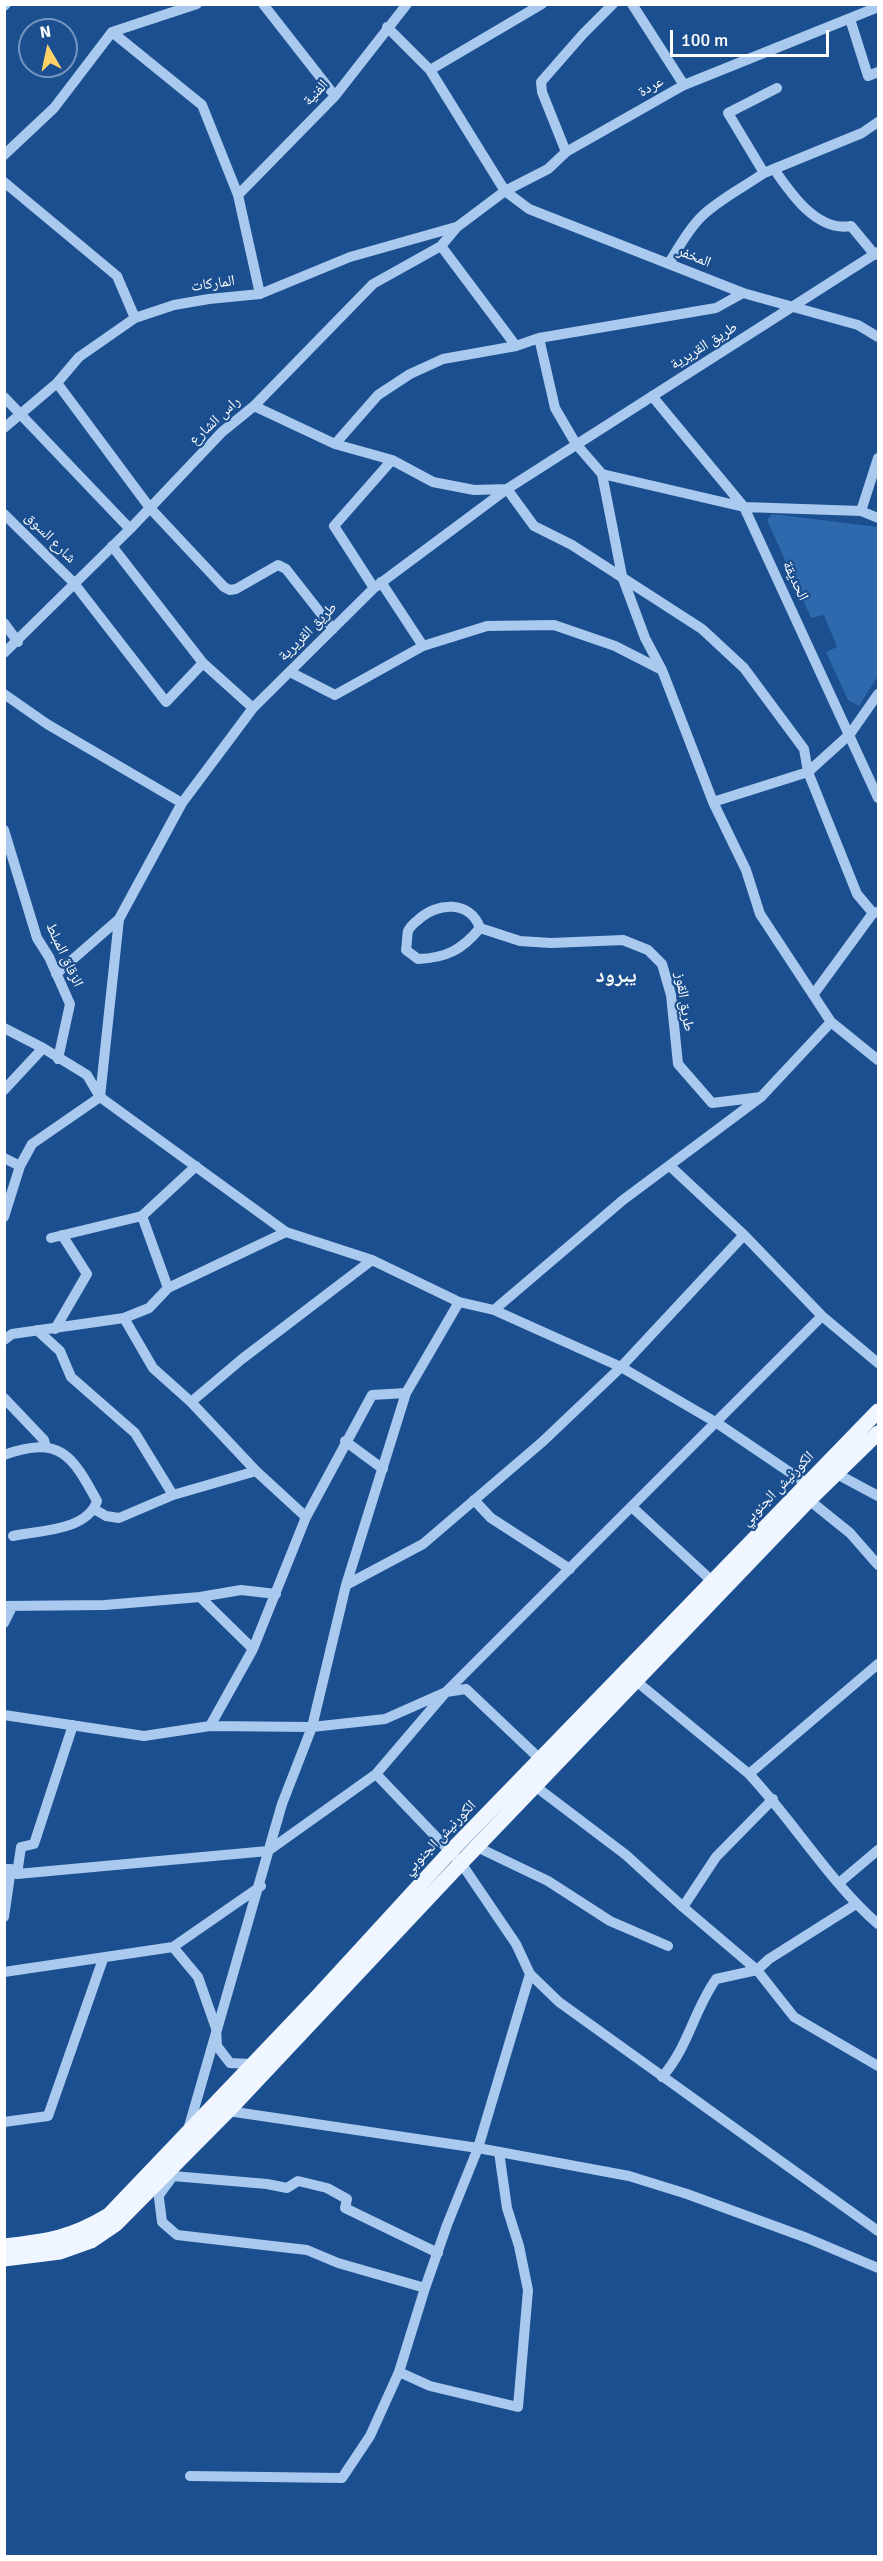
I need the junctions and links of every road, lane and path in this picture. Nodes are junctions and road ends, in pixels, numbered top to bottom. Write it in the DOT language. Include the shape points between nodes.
graph roads {
  1 [pos="197,4"];
  2 [pos="262,4"];
  3 [pos="407,4"];
  4 [pos="542,4"];
  5 [pos="613,4"];
  6 [pos="632,4"];
  7 [pos="879,8"];
  8 [pos="850,19"];
  9 [pos="387,27"];
  10 [pos="112,32"];
  11 [pos="430,70"];
  12 [pos="879,72"];
  13 [pos="684,85"];
  14 [pos="777,88"];
  15 [pos="335,96"];
  16 [pos="879,122"];
  17 [pos="566,152"];
  18 [pos="4,155"];
  19 [pos="774,169"];
  20 [pos="764,173"];
  21 [pos="4,182"];
  22 [pos="505,191"];
  23 [pos="238,195"];
  24 [pos="457,227"];
  25 [pos="441,246"];
  26 [pos="877,254"];
  27 [pos="669,263"];
  28 [pos="742,293"];
  29 [pos="260,294"];
  30 [pos="794,307"];
  31 [pos="135,318"];
  32 [pos="879,337"];
  33 [pos="539,338"];
  34 [pos="516,346"];
  35 [pos="57,383"];
  36 [pos="652,396"];
  37 [pos="4,397"];
  38 [pos="254,406"];
  39 [pos="22,414"];
  40 [pos="4,428"];
  41 [pos="335,444"];
  42 [pos="576,444"];
  43 [pos="879,458"];
  44 [pos="392,460"];
  45 [pos="602,474"];
  46 [pos="507,489"];
  47 [pos="744,507"];
  48 [pos="150,508"];
  49 [pos="861,511"];
  50 [pos="4,514"];
  51 [pos="879,518"];
  52 [pos="130,529"];
  53 [pos="112,546"];
  54 [pos="622,576"];
  55 [pos="73,582"];
  56 [pos="377,585"];
  57 [pos="4,623"];
  58 [pos="333,629"];
  59 [pos="18,642"];
  60 [pos="423,646"];
  61 [pos="4,653"];
  62 [pos="203,663"];
  63 [pos="662,670"];
  64 [pos="290,672"];
  65 [pos="4,694"];
  66 [pos="879,694"];
  67 [pos="253,708"];
  68 [pos="850,734"];
  69 [pos="808,771"];
  70 [pos="879,798"];
  71 [pos="713,802"];
  72 [pos="182,803"];
  73 [pos="4,830"];
  74 [pos="876,913"];
  75 [pos="119,919"];
  76 [pos="480,928"];
  77 [pos="56,974"];
  78 [pos="813,995"];
  79 [pos="831,1022"];
  80 [pos="4,1029"];
  81 [pos="43,1048"];
  82 [pos="58,1059"];
  83 [pos="879,1060"];
  84 [pos="4,1090"];
  85 [pos="100,1097"];
  86 [pos="761,1097"];
  87 [pos="4,1158"];
  88 [pos="20,1166"];
  89 [pos="196,1166"];
  90 [pos="670,1166"];
  91 [pos="142,1216"];
  92 [pos="4,1217"];
  93 [pos="285,1232"];
  94 [pos="744,1235"];
  95 [pos="372,1260"];
  96 [pos="168,1288"];
  97 [pos="459,1302"];
  98 [pos="494,1310"];
  99 [pos="822,1316"];
  100 [pos="124,1318"];
  101 [pos="55,1329"];
  102 [pos="38,1330"];
  103 [pos="4,1340"];
  104 [pos="879,1363"];
  105 [pos="621,1367"];
  106 [pos="406,1393"];
  107 [pos="4,1398"];
  108 [pos="191,1402"];
  109 [pos="879,1411"];
  110 [pos="717,1423"];
  111 [pos="876,1439"];
  112 [pos="345,1441"];
  113 [pos="46,1447"];
  114 [pos="4,1455"];
  115 [pos="383,1469"];
  116 [pos="256,1471"];
  117 [pos="837,1474"];
  118 [pos="811,1492"];
  119 [pos="173,1495"];
  120 [pos="879,1496"];
  121 [pos="474,1500"];
  122 [pos="632,1507"];
  123 [pos="94,1509"];
  124 [pos="306,1517"];
  125 [pos="13,1536"];
  126 [pos="879,1565"];
  127 [pos="570,1569"];
  128 [pos="713,1582"];
  129 [pos="346,1585"];
  130 [pos="276,1594"];
  131 [pos="200,1597"];
  132 [pos="8,1606"];
  133 [pos="4,1623"];
  134 [pos="253,1649"];
  135 [pos="879,1664"];
  136 [pos="636,1681"];
  137 [pos="446,1692"];
  138 [pos="4,1715"];
  139 [pos="73,1725"];
  140 [pos="210,1726"];
  141 [pos="312,1727"];
  142 [pos="541,1760"];
  143 [pos="376,1774"];
  144 [pos="749,1774"];
  145 [pos="535,1786"];
  146 [pos="773,1799"];
  147 [pos="477,1847"];
  148 [pos="879,1850"];
  149 [pos="268,1851"];
  150 [pos="455,1858"];
  151 [pos="11,1871"];
  152 [pos="839,1883"];
  153 [pos="261,1886"];
  154 [pos="856,1904"];
  155 [pos="683,1907"];
  156 [pos="4,1917"];
  157 [pos="879,1924"];
  158 [pos="668,1946"];
  159 [pos="173,1947"];
  160 [pos="103,1959"];
  161 [pos="757,1970"];
  162 [pos="4,1972"];
  163 [pos="530,1974"];
  164 [pos="216,2028"];
  165 [pos="251,2064"];
  166 [pos="879,2066"];
  167 [pos="662,2077"];
  168 [pos="228,2111"];
  169 [pos="4,2122"];
  170 [pos="188,2130"];
  171 [pos="478,2148"];
  172 [pos="499,2152"];
  173 [pos="158,2189"];
  174 [pos="879,2231"];
  175 [pos="4,2246"];
  176 [pos="438,2253"];
  177 [pos="4,2259"];
  178 [pos="879,2268"];
  179 [pos="425,2289"];
  180 [pos="399,2372"];
  181 [pos="190,2476"];
  1 -- 10 [label="street"];
  2 -- 15 [label="street"];
  3 -- 9 [label="street, الفنية"];
  4 -- 11 [label="street"];
  5 -- 17 [label="street" via="542,82 542,92"];
  6 -- 13 [label="street"];
  7 -- 8 [label="street, عردة"];
  8 -- 12 [label="street" via="868,76"];
  8 -- 13 [label="street, عردة"];
  9 -- 11 [label="street"];
  9 -- 15 [label="street, الفنية"];
  10 -- 18 [label="street" via="54,108"];
  10 -- 23 [label="street" via="202,105"];
  11 -- 22 [label="street"];
  13 -- 17 [label="street, عردة"];
  14 -- 20 [label="street" via="728,113"];
  15 -- 23 [label="street, الفنية"];
  16 -- 19 [label="street" via="862,133"];
  17 -- 22 [label="street, عردة" via="548,169"];
  19 -- 20 [label="street"];
  19 -- 26 [label="street" via="793,197 820,219 838,228 851,226"];
  20 -- 27 [label="street" via="703,215"];
  21 -- 31 [label="street" via="117,276"];
  22 -- 24 [label="street, عردة"];
  22 -- 27 [label="street, المخفر" via="529,209"];
  23 -- 29 [label="street"];
  24 -- 25 [label="street, راس الشارع"];
  24 -- 29 [label="street, الماركات" via="350,256"];
  25 -- 34 [label="street"];
  25 -- 38 [label="street, راس الشارع" via="373,284"];
  26 -- 30 [label="street, طريق القريرية"];
  27 -- 28 [label="street, المخفر"];
  28 -- 30 [label="street, المخفر"];
  28 -- 33 [label="street" via="716,308"];
  29 -- 31 [label="street, الماركات" via="209,298"];
  30 -- 32 [label="street, المخفر" via="858,325"];
  30 -- 36 [label="street, طريق القريرية"];
  31 -- 35 [label="street, الماركات" via="79,357"];
  33 -- 34 [label="street"];
  33 -- 42 [label="street" via="555,408"];
  34 -- 41 [label="street" via="443,359 410,374 378,395"];
  35 -- 39 [label="street, الماركات"];
  35 -- 48 [label="street"];
  36 -- 42 [label="street, طريق القريرية"];
  36 -- 47 [label="street, الحديقة"];
  37 -- 39 [label="street"];
  38 -- 41 [label="street"];
  38 -- 48 [label="street, راس الشارع" via="222,432"];
  39 -- 40 [label="street, الماركات"];
  39 -- 52 [label="street"];
  41 -- 44 [label="street"];
  42 -- 45 [label="street"];
  42 -- 46 [label="street, طريق القريرية"];
  43 -- 49 [label="street"];
  44 -- 46 [label="street" via="434,482 474,490"];
  44 -- 56 [label="street" via="334,526"];
  45 -- 47 [label="street"];
  45 -- 54 [label="street"];
  46 -- 54 [label="street" via="534,526"];
  46 -- 56 [label="street, طريق القريرية"];
  47 -- 49 [label="street"];
  47 -- 68 [label="street, الحديقة"];
  48 -- 52 [label="street, راس الشارع"];
  48 -- 58 [label="street" via="230,590 278,565 286,569"];
  49 -- 51 [label="street"];
  50 -- 55 [label="street, شارع السوق"];
  52 -- 53 [label="street, راس الشارع"];
  53 -- 55 [label="street, راس الشارع"];
  53 -- 62 [label="street"];
  54 -- 63 [label="street" via="645,638"];
  54 -- 69 [label="street" via="702,629 744,668 804,749"];
  55 -- 59 [label="street, راس الشارع"];
  55 -- 62 [label="street, شارع السوق" via="166,702"];
  56 -- 58 [label="street, طريق القريرية"];
  56 -- 60 [label="street"];
  57 -- 59 [label="street"];
  58 -- 64 [label="street, طريق القريرية"];
  59 -- 61 [label="street, راس الشارع"];
  60 -- 63 [label="street" via="487,626 554,625 615,646"];
  60 -- 64 [label="street" via="335,695"];
  62 -- 67 [label="street"];
  63 -- 71 [label="street"];
  64 -- 67 [label="street, طريق القريرية"];
  65 -- 72 [label="street" via="47,724"];
  66 -- 68 [label="street"];
  67 -- 72 [label="street, طريق القريرية"];
  68 -- 69 [label="street"];
  68 -- 70 [label="street, الحديقة"];
  69 -- 71 [label="street"];
  69 -- 74 [label="street" via="856,894"];
  71 -- 78 [label="street" via="746,870 760,914"];
  72 -- 75 [label="street, طريق القريرية"];
  73 -- 77 [label="street, الزقاق المبلط" via="37,938"];
  74 -- 78 [label="street"];
  75 -- 77 [label="street"];
  75 -- 85 [label="street, طريق القريرية"];
  76 -- 76 [label="street, طريق القوز" via="476,917 465,909 444,905 425,914 409,929 406,950 418,959 451,955"];
  76 -- 86 [label="street, طريق القوز" via="520,941 623,940 648,950 663,964 671,995 678,1064 712,1103"];
  77 -- 82 [label="street, الزقاق المبلط" via="70,1004"];
  78 -- 79 [label="street"];
  79 -- 83 [label="street"];
  79 -- 86 [label="street"];
  80 -- 81 [label="street"];
  81 -- 82 [label="street"];
  81 -- 84 [label="street"];
  82 -- 85 [label="street" via="87,1075"];
  85 -- 88 [label="street" via="32,1144"];
  85 -- 89 [label="street"];
  86 -- 90 [label="street"];
  87 -- 88 [label="street"];
  88 -- 92 [label="street"];
  89 -- 91 [label="street"];
  89 -- 93 [label="street"];
  90 -- 94 [label="street"];
  90 -- 98 [label="street" via="623,1200"];
  91 -- 96 [label="street"];
  91 -- 101 [label="street" via="56,1236 87,1274"];
  93 -- 95 [label="street"];
  93 -- 96 [label="street"];
  94 -- 99 [label="street"];
  94 -- 105 [label="street"];
  95 -- 97 [label="street"];
  95 -- 108 [label="street"];
  96 -- 100 [label="street" via="149,1308"];
  97 -- 98 [label="street"];
  97 -- 106 [label="street"];
  98 -- 105 [label="street"];
  99 -- 104 [label="street"];
  99 -- 110 [label="street"];
  100 -- 101 [label="street"];
  100 -- 108 [label="street" via="153,1368"];
  101 -- 102 [label="street"];
  102 -- 103 [label="street" via="12,1334"];
  102 -- 119 [label="street" via="60,1351 70,1377 135,1433"];
  105 -- 110 [label="street"];
  105 -- 121 [label="street"];
  106 -- 112 [label="street" via="372,1395"];
  106 -- 115 [label="street"];
  107 -- 113 [label="street" via="44,1440"];
  108 -- 116 [label="street"];
  109 -- 118 [label="main road, الكورنيش الجنوبي"];
  110 -- 118 [label="street"];
  110 -- 122 [label="street"];
  111 -- 117 [label="main road, الكورنيش الجنوبي"];
  112 -- 115 [label="street"];
  112 -- 124 [label="street"];
  113 -- 114 [label="street" via="25,1447"];
  113 -- 123 [label="street" via="67,1456 78,1467 97,1501"];
  115 -- 129 [label="street"];
  116 -- 119 [label="street"];
  116 -- 124 [label="street"];
  117 -- 118 [label="main road, الكورنيش الجنوبي"];
  117 -- 120 [label="street"];
  118 -- 126 [label="street"];
  118 -- 128 [label="main road, الكورنيش الجنوبي"];
  118 -- 136 [label="main road, الكورنيش الجنوبي"];
  119 -- 123 [label="street" via="119,1518"];
  121 -- 127 [label="street" via="491,1518"];
  121 -- 129 [label="street" via="423,1544"];
  122 -- 127 [label="street"];
  122 -- 128 [label="street"];
  123 -- 125 [label="street" via="75,1523"];
  124 -- 130 [label="street"];
  127 -- 137 [label="street"];
  128 -- 142 [label="main road, الكورنيش الجنوبي"];
  129 -- 141 [label="street"];
  130 -- 131 [label="street" via="241,1590"];
  130 -- 134 [label="street"];
  131 -- 132 [label="street" via="105,1605"];
  131 -- 134 [label="street"];
  132 -- 133 [label="street"];
  134 -- 140 [label="street"];
  135 -- 144 [label="street"];
  136 -- 144 [label="street"];
  136 -- 145 [label="main road, الكورنيش الجنوبي"];
  137 -- 141 [label="street" via="385,1719"];
  137 -- 142 [label="street" via="466,1689"];
  137 -- 143 [label="street"];
  138 -- 139 [label="street"];
  139 -- 140 [label="street" via="144,1736"];
  139 -- 151 [label="street" via="34,1844 21,1847"];
  140 -- 141 [label="street"];
  141 -- 149 [label="street"];
  142 -- 150 [label="main road, الكورنيش الجنوبي"];
  143 -- 149 [label="street"];
  143 -- 150 [label="street"];
  144 -- 146 [label="street"];
  145 -- 147 [label="main road, الكورنيش الجنوبي"];
  145 -- 155 [label="street" via="626,1855"];
  146 -- 152 [label="street"];
  146 -- 155 [label="street" via="716,1857"];
  147 -- 150 [label="main road, الكورنيش الجنوبي"];
  147 -- 158 [label="street" via="548,1881 610,1921"];
  148 -- 152 [label="street"];
  149 -- 151 [label="street"];
  149 -- 153 [label="street"];
  150 -- 163 [label="street" via="516,1944"];
  150 -- 165 [label="main road, الكورنيش الجنوبي"];
  150 -- 168 [label="main road, الكورنيش الجنوبي"];
  151 -- 156 [label="street"];
  152 -- 154 [label="street"];
  153 -- 159 [label="street"];
  153 -- 164 [label="street"];
  154 -- 157 [label="street"];
  154 -- 161 [label="street"];
  155 -- 161 [label="street"];
  159 -- 160 [label="street"];
  159 -- 164 [label="street" via="198,1977"];
  160 -- 162 [label="street"];
  160 -- 169 [label="street" via="48,2116"];
  161 -- 166 [label="street" via="794,2017"];
  161 -- 167 [label="street" via="716,1979 705,1995 678,2059"];
  163 -- 167 [label="street" via="559,2002"];
  163 -- 171 [label="street"];
  164 -- 165 [label="street" via="217,2046 230,2062"];
  164 -- 170 [label="street"];
  165 -- 170 [label="main road, الكورنيش الجنوبي"];
  167 -- 174 [label="street"];
  168 -- 171 [label="street"];
  168 -- 173 [label="main road, الكورنيش الجنوبي"];
  170 -- 175 [label="main road, الكورنيش الجنوبي" via="109,2215 57,2240"];
  171 -- 172 [label="street"];
  171 -- 176 [label="street"];
  172 -- 178 [label="street" via="628,2176 774,2226"];
  172 -- 180 [label="street" via="507,2208 528,2290 518,2407 430,2386"];
  173 -- 176 [label="street" via="173,2176 287,2188 298,2181 327,2188 347,2199 345,2208"];
  173 -- 177 [label="main road, الكورنيش الجنوبي" via="91,2241 60,2252"];
  173 -- 179 [label="street" via="162,2222 177,2235 307,2250"];
  176 -- 179 [label="street"];
  179 -- 180 [label="street"];
  180 -- 181 [label="street" via="370,2436 342,2478"];
}
